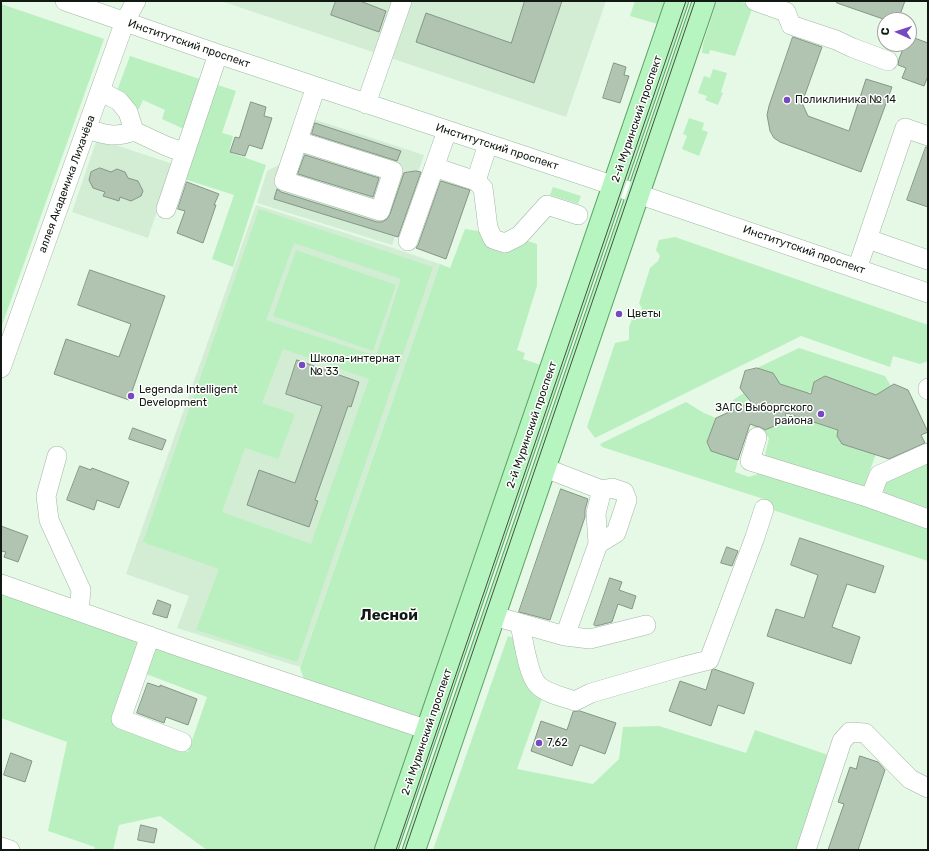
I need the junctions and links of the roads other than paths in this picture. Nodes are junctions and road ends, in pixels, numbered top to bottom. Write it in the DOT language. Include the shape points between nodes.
graph roads {
  1 [pos="65,1"];
  2 [pos="136,1"];
  3 [pos="402,1"];
  4 [pos="677,1"];
  5 [pos="704,1"];
  6 [pos="755,1"];
  7 [pos="125,22"];
  8 [pos="218,54"];
  9 [pos="888,61"];
  10 [pos="316,87"];
  11 [pos="100,91"];
  12 [pos="366,104"];
  13 [pos="87,130"];
  14 [pos="134,130"];
  15 [pos="447,131"];
  16 [pos="928,136"];
  17 [pos="298,141"];
  18 [pos="488,144"];
  19 [pos="185,153"];
  20 [pos="434,167"];
  21 [pos="476,181"];
  22 [pos="614,185"];
  23 [pos="638,194"];
  24 [pos="166,209"];
  25 [pos="578,215"];
  26 [pos="868,239"];
  27 [pos="408,241"];
  28 [pos="928,260"];
  29 [pos="857,269"];
  30 [pos="928,293"];
  31 [pos="1,368"];
  32 [pos="758,438"];
  33 [pos="928,453"];
  34 [pos="58,456"];
  35 [pos="545,468"];
  36 [pos="602,490"];
  37 [pos="870,498"];
  38 [pos="764,509"];
  39 [pos="928,519"];
  40 [pos="598,544"];
  41 [pos="1,584"];
  42 [pos="79,612"];
  43 [pos="494,616"];
  44 [pos="520,624"];
  45 [pos="646,625"];
  46 [pos="150,636"];
  47 [pos="566,636"];
  48 [pos="428,730"];
  49 [pos="182,742"];
  50 [pos="928,788"];
  51 [pos="1,847"];
  52 [pos="10,850"];
  53 [pos="386,850"];
  54 [pos="414,850"];
  55 [pos="806,850"];
  1 -- 7 [label="street, Институтский проспект"];
  2 -- 7 [label="street, аллея Академика Лихачёва"];
  3 -- 12 [label="street"];
  4 -- 22 [label="main road, 2-й Муринский проспект"];
  5 -- 23 [label="main road"];
  6 -- 9 [label="street" via="786,12 791,25"];
  7 -- 8 [label="street, Институтский проспект"];
  7 -- 11 [label="street, аллея Академика Лихачёва"];
  8 -- 10 [label="street, Институтский проспект"];
  8 -- 19 [label="street"];
  10 -- 12 [label="street, Институтский проспект"];
  10 -- 17 [label="street"];
  11 -- 13 [label="street, аллея Академика Лихачёва"];
  11 -- 14 [label="street" via="119,101 128,112"];
  12 -- 15 [label="street, Институтский проспект"];
  13 -- 14 [label="street" via="107,135 121,135"];
  13 -- 31 [label="street, аллея Академика Лихачёва"];
  14 -- 19 [label="street"];
  15 -- 18 [label="street, Институтский проспект"];
  15 -- 20 [label="street"];
  16 -- 26 [label="street" via="905,128"];
  17 -- 17 [label="street" via="284,181 380,211 393,171"];
  18 -- 21 [label="street"];
  18 -- 22 [label="street, Институтский проспект"];
  19 -- 24 [label="street"];
  20 -- 21 [label="street"];
  20 -- 27 [label="street"];
  21 -- 25 [label="street" via="483,188 488,228 493,239 505,243 519,236 547,205"];
  22 -- 23 [label="street, Институтский проспект"];
  22 -- 48 [label="main road, 2-й Муринский проспект"];
  23 -- 29 [label="street, Институтский проспект"];
  23 -- 35 [label="main road"];
  26 -- 28 [label="street"];
  26 -- 29 [label="street"];
  29 -- 30 [label="street, Институтский проспект"];
  32 -- 37 [label="street" via="750,461"];
  33 -- 37 [label="street" via="879,475"];
  34 -- 42 [label="street" via="46,496 49,520 81,590"];
  35 -- 36 [label="street"];
  35 -- 43 [label="main road"];
  36 -- 40 [label="street" via="596,513"];
  36 -- 40 [label="street" via="612,488 624,492 627,500 616,533"];
  37 -- 39 [label="street"];
  38 -- 44 [label="street" via="709,660 591,693 575,701 549,692 532,678"];
  40 -- 47 [label="street"];
  41 -- 42 [label="street"];
  42 -- 46 [label="street"];
  43 -- 44 [label="street"];
  43 -- 54 [label="main road"];
  44 -- 47 [label="street"];
  45 -- 47 [label="street" via="590,639"];
  46 -- 48 [label="street"];
  46 -- 49 [label="street" via="121,719"];
  48 -- 53 [label="main road, 2-й Муринский проспект"];
  50 -- 55 [label="street" via="910,779 865,733 850,732 842,741"];
  51 -- 52 [label="street"];
}
